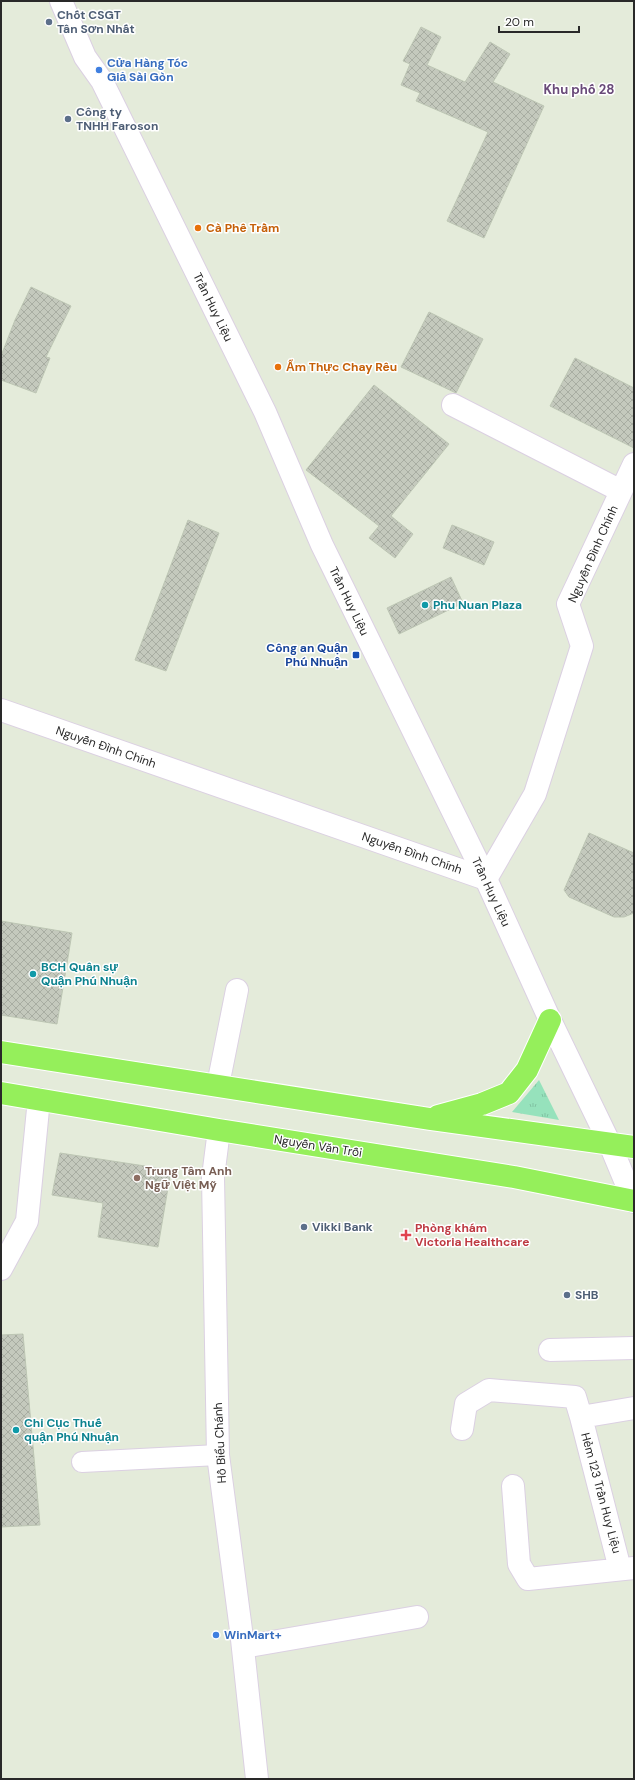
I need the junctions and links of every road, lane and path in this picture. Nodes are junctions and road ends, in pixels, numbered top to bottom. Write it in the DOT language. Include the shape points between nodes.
graph roads {
  1 [pos="61,1"];
  2 [pos="452,405"];
  3 [pos="634,464"];
  4 [pos="621,491"];
  5 [pos="1,710"];
  6 [pos="486,879"];
  7 [pos="237,990"];
  8 [pos="550,1020"];
  9 [pos="1,1052"];
  10 [pos="218,1085"];
  11 [pos="1,1093"];
  12 [pos="38,1099"];
  13 [pos="430,1119"];
  14 [pos="219,1130"];
  15 [pos="609,1142"];
  16 [pos="634,1147"];
  17 [pos="634,1201"];
  18 [pos="1,1269"];
  19 [pos="634,1348"];
  20 [pos="550,1350"];
  21 [pos="634,1408"];
  22 [pos="581,1417"];
  23 [pos="462,1429"];
  24 [pos="218,1455"];
  25 [pos="82,1462"];
  26 [pos="513,1486"];
  27 [pos="627,1569"];
  28 [pos="417,1617"];
  29 [pos="243,1647"];
  30 [pos="256,1779"];
  1 -- 6 [label="street, Trần Huy Liệu" via="85,57 102,81 261,405 322,545"];
  2 -- 4 [label="street"];
  3 -- 4 [label="street, Nguyễn Đình Chính"];
  4 -- 6 [label="street, Nguyễn Đình Chính" via="568,604 582,646 535,794"];
  5 -- 6 [label="street, Nguyễn Đình Chính"];
  6 -- 8 [label="street, Trần Huy Liệu"];
  7 -- 10 [label="street"];
  8 -- 13 [label="main road" via="527,1070 509,1093 482,1104"];
  8 -- 15 [label="street, Trần Huy Liệu"];
  9 -- 10 [label="main road"];
  10 -- 13 [label="main road"];
  11 -- 12 [label="main road, Nguyễn Văn Trỗi"];
  12 -- 14 [label="main road, Nguyễn Văn Trỗi"];
  12 -- 18 [label="street" via="27,1221"];
  13 -- 15 [label="main road"];
  14 -- 17 [label="main road, Nguyễn Văn Trỗi" via="514,1177"];
  14 -- 24 [label="street, Hồ Biểu Chánh" via="213,1177"];
  15 -- 16 [label="main road"];
  15 -- 17 [label="street, Trần Huy Liệu"];
  19 -- 20 [label="street"];
  21 -- 22 [label="street, Hẻm 123 Trần Huy Liệu"];
  22 -- 23 [label="street, Hẻm 123 Trần Huy Liệu" via="575,1397 489,1390 466,1404"];
  22 -- 27 [label="street, Hẻm 123 Trần Huy Liệu"];
  24 -- 25 [label="street"];
  24 -- 29 [label="street, Hồ Biểu Chánh"];
  26 -- 27 [label="street" via="519,1564 528,1579"];
  28 -- 29 [label="street"];
  29 -- 30 [label="street, Hồ Biểu Chánh"];
}
